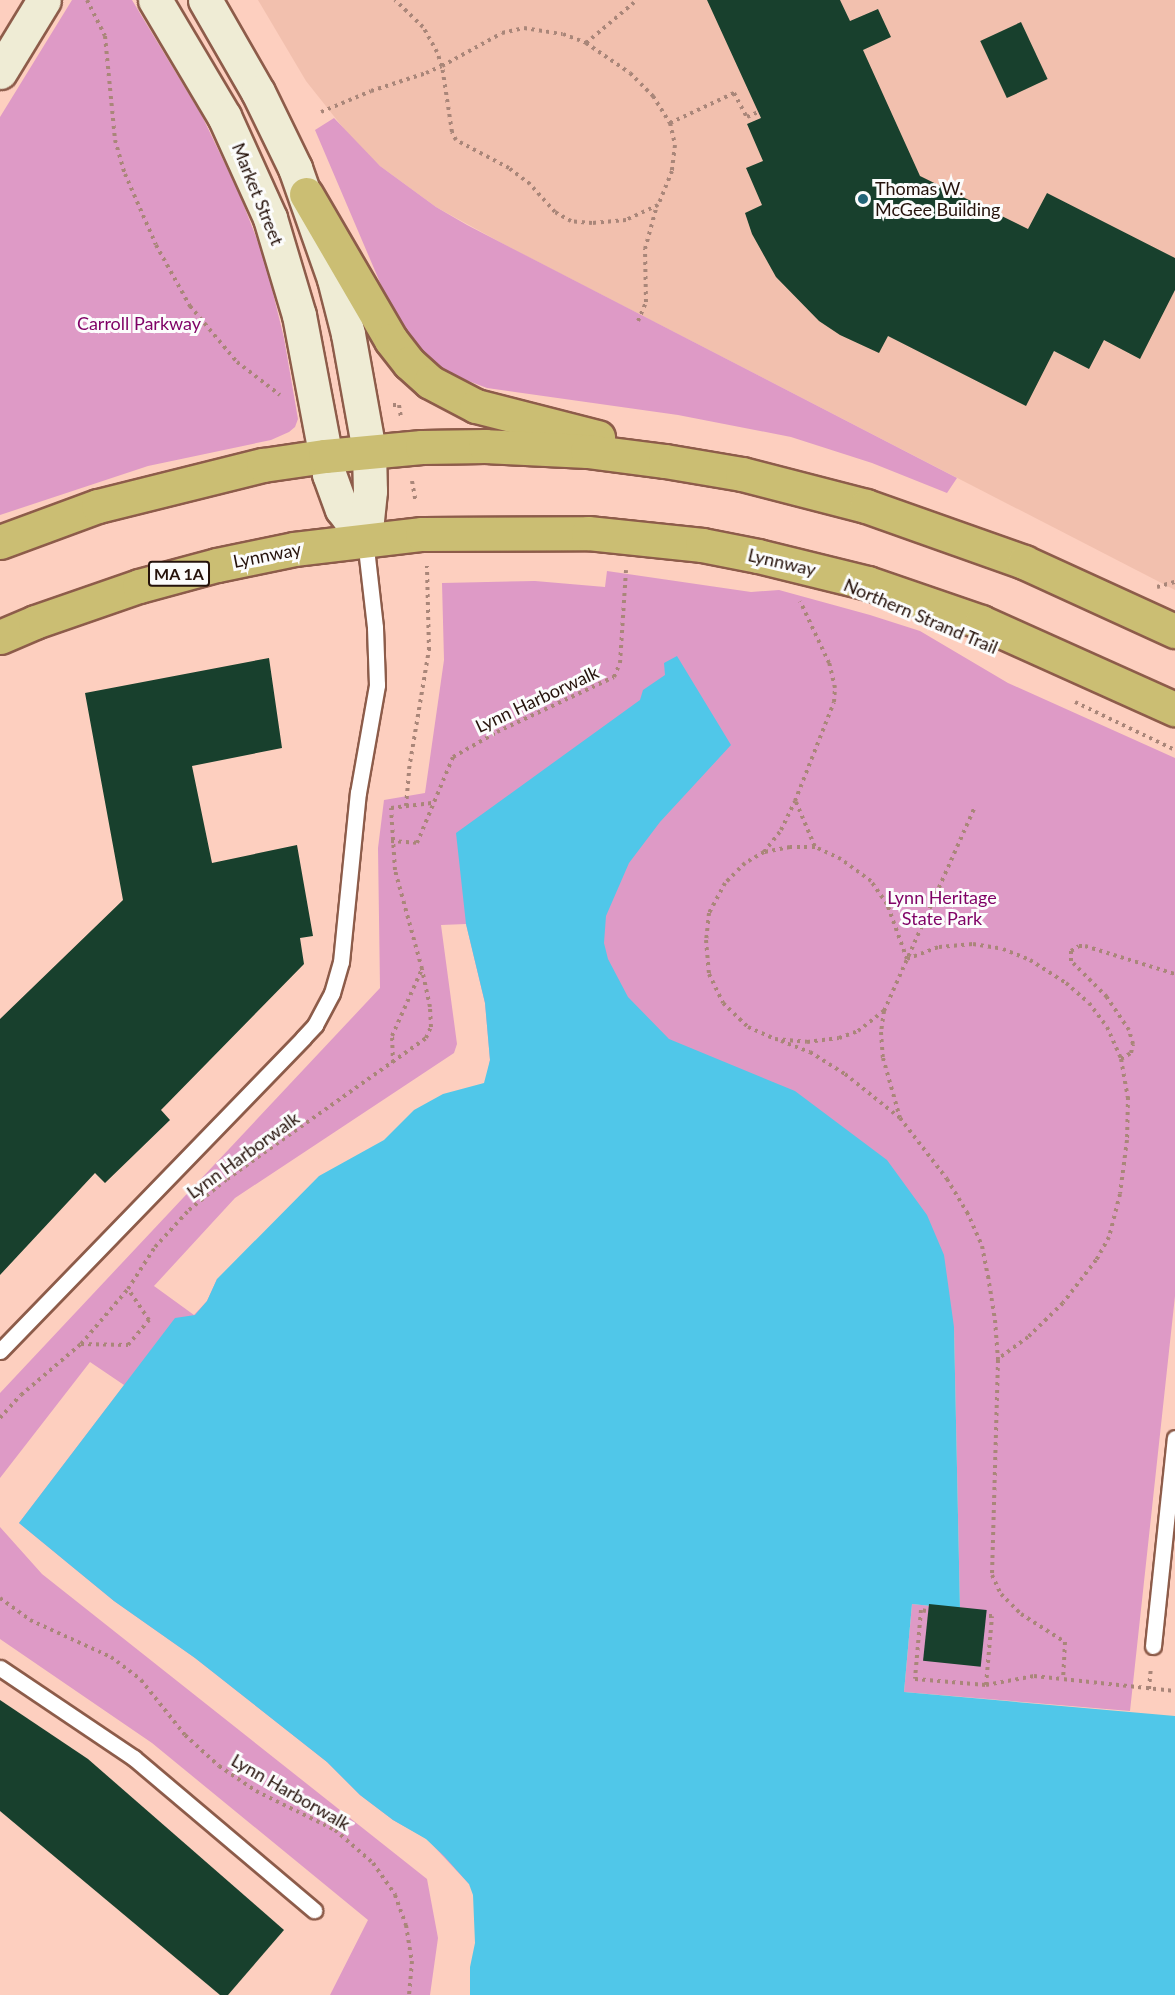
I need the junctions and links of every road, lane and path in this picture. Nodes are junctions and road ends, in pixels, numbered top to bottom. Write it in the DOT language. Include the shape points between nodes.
graph roads {
  1 [pos="44,0"];
  2 [pos="87,0"];
  3 [pos="154,0"];
  4 [pos="205,0"];
  5 [pos="395,0"];
  6 [pos="637,0"];
  7 [pos="586,43"];
  8 [pos="442,66"];
  9 [pos="0,72"];
  10 [pos="321,112"];
  11 [pos="758,112"];
  12 [pos="670,123"];
  13 [pos="306,194"];
  14 [pos="658,205"];
  15 [pos="638,321"];
  16 [pos="286,402"];
  17 [pos="369,452"];
  18 [pos="325,456"];
  19 [pos="742,474"];
  20 [pos="365,539"];
  21 [pos="0,542"];
  22 [pos="426,563"];
  23 [pos="626,570"];
  24 [pos="1175,582"];
  25 [pos="1156,587"];
  26 [pos="800,601"];
  27 [pos="1175,632"];
  28 [pos="0,637"];
  29 [pos="1071,700"];
  30 [pos="1175,709"];
  31 [pos="1175,750"];
  32 [pos="795,801"];
  33 [pos="432,803"];
  34 [pos="406,806"];
  35 [pos="974,809"];
  36 [pos="391,841"];
  37 [pos="815,847"];
  38 [pos="764,852"];
  39 [pos="907,959"];
  40 [pos="422,969"];
  41 [pos="1175,974"];
  42 [pos="884,1011"];
  43 [pos="775,1039"];
  44 [pos="1121,1059"];
  45 [pos="393,1063"];
  46 [pos="900,1118"];
  47 [pos="128,1289"];
  48 [pos="81,1344"];
  49 [pos="0,1351"];
  50 [pos="998,1360"];
  51 [pos="0,1418"];
  52 [pos="1175,1438"];
  53 [pos="0,1598"];
  54 [pos="926,1611"];
  55 [pos="988,1616"];
  56 [pos="1153,1646"];
  57 [pos="0,1668"];
  58 [pos="1063,1679"];
  59 [pos="986,1685"];
  60 [pos="1175,1692"];
  61 [pos="314,1910"];
  62 [pos="409,1995"];
  1 -- 9 [label="main road"];
  2 -- 16 [label="path" via="105,36 115,140 125,174 156,245 190,306 237,362"];
  3 -- 18 [label="main road, Market Street" via="224,116 266,207 291,281"];
  4 -- 13 [label="main road" via="270,114"];
  5 -- 8 [label="path" via="423,27"];
  6 -- 7 [label="path"];
  7 -- 8 [label="path" via="550,31 514,29"];
  7 -- 12 [label="path" via="643,84"];
  8 -- 10 [label="path"];
  8 -- 14 [label="path" via="456,140 514,171 562,217 580,222 613,222 639,216"];
  11 -- 12 [label="path" via="747,117 734,93"];
  12 -- 14 [label="path" via="675,145 672,171"];
  13 -- 17 [label="main road" via="334,279"];
  13 -- 19 [label="highway" via="391,340 409,363 440,389 476,406"];
  14 -- 15 [label="path" via="645,249 646,302"];
  17 -- 18 [label="highway"];
  17 -- 19 [label="highway" via="485,446 545,448 625,455"];
  17 -- 20 [label="main road"];
  18 -- 20 [label="main road" via="342,509"];
  18 -- 21 [label="highway" via="263,465 153,490"];
  19 -- 27 [label="highway" via="855,503 968,540 1076,584"];
  20 -- 28 [label="highway, Lynnway / MA 1A" via="178,574"];
  20 -- 30 [label="highway, Lynnway" via="469,532 588,533 702,545 758,556 868,583 981,622"];
  20 -- 49 [label="lane" via="377,685 358,793 341,962 332,993 315,1025 303,1038"];
  22 -- 34 [label="path" via="429,650"];
  23 -- 33 [label="path, Lynn Harborwalk" via="620,663 614,677 458,753 449,762"];
  24 -- 25 [label="path"];
  26 -- 32 [label="path" via="820,640 835,688 834,702"];
  29 -- 31 [label="path"];
  32 -- 37 [label="path"];
  32 -- 38 [label="path" via="781,830"];
  33 -- 34 [label="path"];
  33 -- 36 [label="path, Lynn Harborwalk" via="417,843"];
  34 -- 36 [label="path, Lynn Harborwalk" via="391,808"];
  35 -- 39 [label="path"];
  36 -- 40 [label="path, Lynn Harborwalk"];
  37 -- 38 [label="path"];
  37 -- 39 [label="path" via="871,880 887,903"];
  38 -- 43 [label="path" via="724,883 709,913 706,940 710,974 723,1003 748,1028"];
  39 -- 42 [label="path"];
  39 -- 44 [label="path" via="939,947 973,944 1003,949 1030,960 1089,1003 1107,1027"];
  40 -- 45 [label="path" via="392,1036"];
  40 -- 45 [label="path, Lynn Harborwalk" via="430,1007 430,1033"];
  41 -- 44 [label="path" via="1085,946 1071,951 1071,961 1107,997 1129,1030 1131,1053"];
  42 -- 43 [label="path" via="839,1038 807,1042"];
  42 -- 46 [label="path" via="883,1058"];
  43 -- 46 [label="path" via="810,1053 845,1074"];
  44 -- 50 [label="path" via="1128,1097 1126,1140 1120,1194 1109,1237 1063,1303"];
  45 -- 47 [label="path, Lynn Harborwalk" via="202,1198 155,1247"];
  46 -- 50 [label="path" via="947,1179 968,1212 982,1246"];
  47 -- 48 [label="path, Lynn Harborwalk"];
  47 -- 48 [label="path" via="149,1320 128,1345"];
  48 -- 51 [label="path, Lynn Harborwalk"];
  50 -- 58 [label="path" via="992,1575 1002,1594 1021,1614 1065,1642"];
  52 -- 56 [label="lane"];
  53 -- 62 [label="path, Lynn Harborwalk" via="30,1620 117,1661 141,1680 185,1735 219,1766 256,1791 335,1830 373,1863 395,1895 406,1925 412,1961"];
  54 -- 59 [label="path" via="921,1610 915,1679"];
  55 -- 59 [label="path" via="992,1616"];
  57 -- 61 [label="lane" via="127,1752"];
  58 -- 59 [label="path" via="1034,1676"];
  58 -- 60 [label="path"];
}
